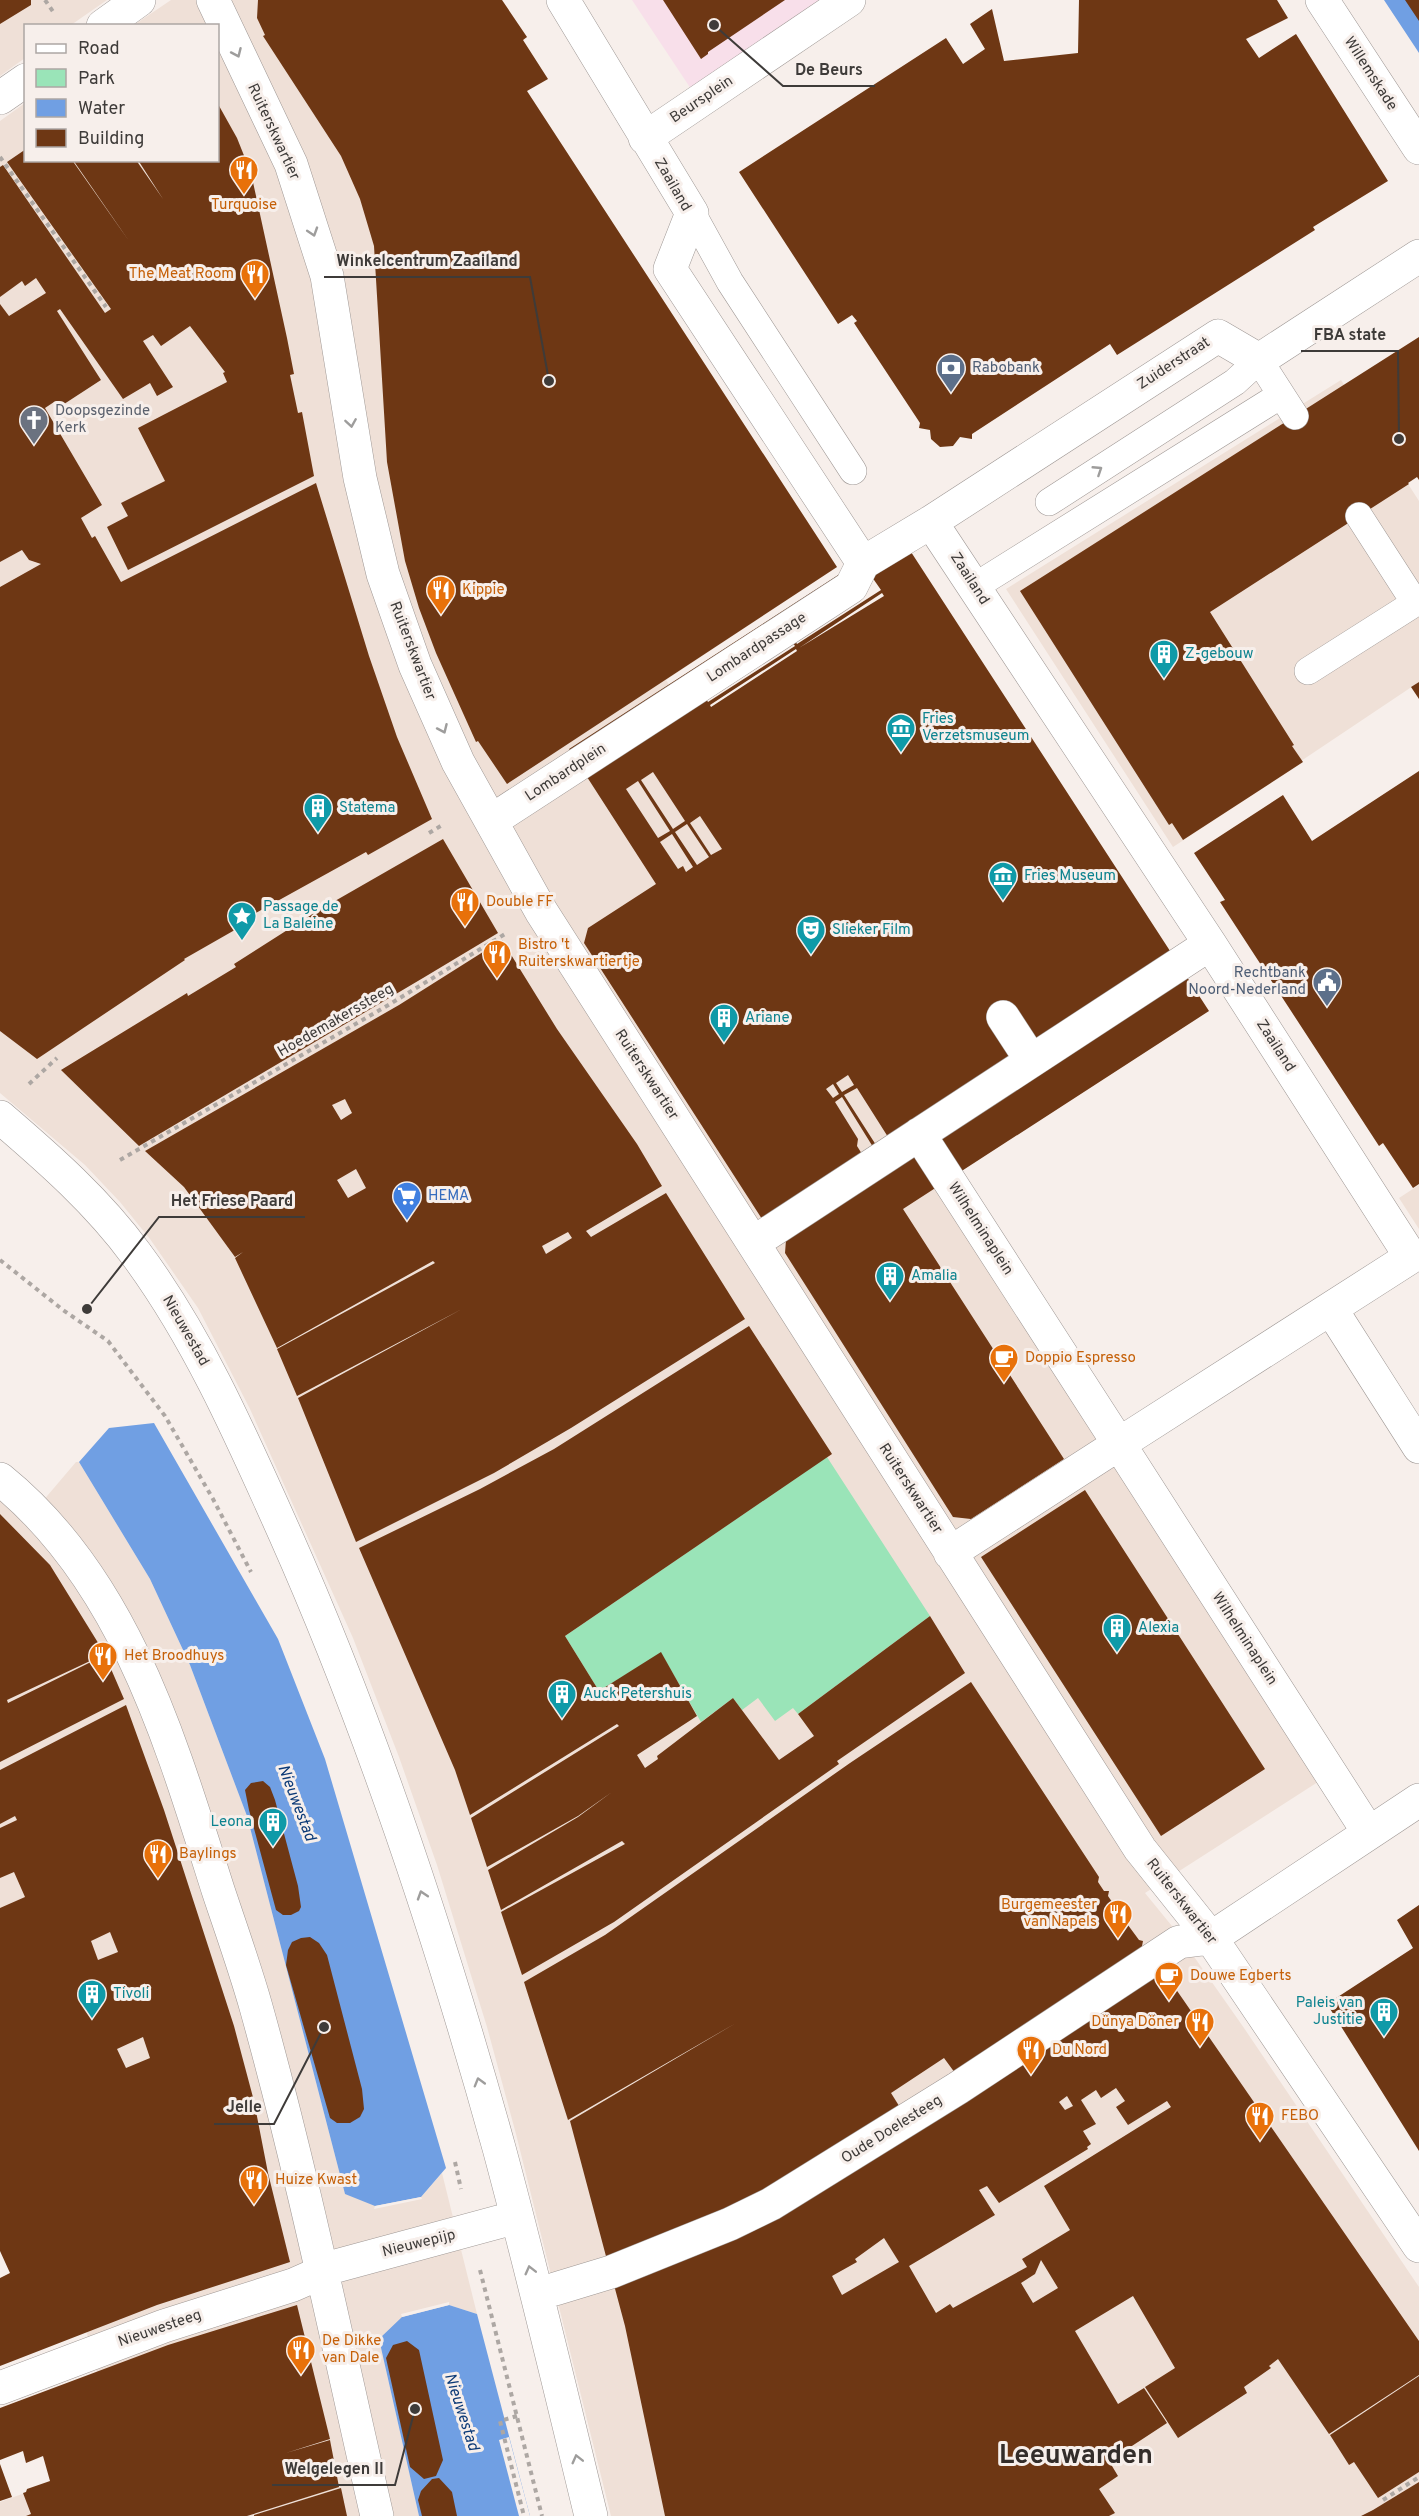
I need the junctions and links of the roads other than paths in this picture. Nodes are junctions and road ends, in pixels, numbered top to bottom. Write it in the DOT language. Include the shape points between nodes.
graph roads {
  1 [pos="139,0"];
  2 [pos="213,0"];
  3 [pos="563,0"];
  4 [pos="849,0"];
  5 [pos="1322,0"];
  6 [pos="106,24"];
  7 [pos="24,81"];
  8 [pos="0,98"];
  9 [pos="645,138"];
  10 [pos="1419,148"];
  11 [pos="692,213"];
  12 [pos="1419,256"];
  13 [pos="1259,360"];
  14 [pos="853,471"];
  15 [pos="1049,502"];
  16 [pos="1359,516"];
  17 [pos="931,522"];
  18 [pos="863,563"];
  19 [pos="974,587"];
  20 [pos="1308,671"];
  21 [pos="641,724"];
  22 [pos="491,821"];
  23 [pos="1210,944"];
  24 [pos="1003,1017"];
  25 [pos="1031,1060"];
  26 [pos="0,1117"];
  27 [pos="919,1134"];
  28 [pos="753,1243"];
  29 [pos="1331,1309"];
  30 [pos="1119,1444"];
  31 [pos="1419,1447"];
  32 [pos="0,1479"];
  33 [pos="950,1553"];
  34 [pos="1419,1800"];
  35 [pos="1369,1833"];
  36 [pos="1211,1938"];
  37 [pos="517,2217"];
  38 [pos="1419,2246"];
  39 [pos="321,2273"];
  40 [pos="555,2289"];
  41 [pos="0,2388"];
  42 [pos="377,2516"];
  43 [pos="591,2516"];
  1 -- 6 [label="street"];
  2 -- 22 [label="street, Ruiterskwartier, one-way" via="291,164 327,276 360,478 383,574 415,665 458,762"];
  3 -- 9 [label="street, Zaailand"];
  4 -- 9 [label="street, Beursplein"];
  5 -- 10 [label="street, Willemskade"];
  7 -- 8 [label="street"];
  9 -- 11 [label="street, Zaailand"];
  11 -- 14 [label="lane" via="730,282"];
  11 -- 18 [label="street, Zaailand" via="670,270"];
  12 -- 13 [label="street"];
  15 -- 13 [label="lane, one-way" via="1235,382"];
  13 -- 17 [label="street, Zuiderstraat" via="1218,336"];
  13 -- 19 [label="lane" via="1288,406"];
  16 -- 20 [label="lane" via="1415,603"];
  17 -- 18 [label="street"];
  17 -- 19 [label="street, Zaailand"];
  18 -- 21 [label="street, Lombardpassage" via="851,587"];
  19 -- 23 [label="street, Zaailand"];
  21 -- 22 [label="street, Lombardplein"];
  22 -- 28 [label="street, Ruiterskwartier" via="541,911"];
  23 -- 25 [label="street"];
  23 -- 29 [label="street, Zaailand" via="1411,1257"];
  24 -- 25 [label="street"];
  25 -- 27 [label="street"];
  37 -- 26 [label="street, Nieuwestad, one-way" via="446,1968 386,1786 322,1617 268,1496 210,1374 136,1254 78,1188"];
  27 -- 28 [label="street"];
  27 -- 30 [label="street, Wilhelminaplein"];
  28 -- 33 [label="street, Ruiterskwartier"];
  29 -- 30 [label="street"];
  29 -- 31 [label="street"];
  30 -- 33 [label="street"];
  30 -- 35 [label="street, Wilhelminaplein"];
  32 -- 39 [label="street" via="35,1510 77,1560 126,1641 156,1708 256,2006"];
  33 -- 36 [label="street, Ruiterskwartier" via="1140,1849"];
  34 -- 35 [label="street"];
  35 -- 36 [label="street"];
  36 -- 38 [label="street, Ruiterskwartier"];
  36 -- 40 [label="street, Oude Doelesteeg" via="1179,1942 958,2088 771,2204 611,2272"];
  37 -- 39 [label="street, Nieuwepijp"];
  43 -- 37 [label="street, Nieuwestad, one-way"];
  39 -- 41 [label="street, Nieuwesteeg" via="164,2326"];
  39 -- 42 [label="street"];
}
